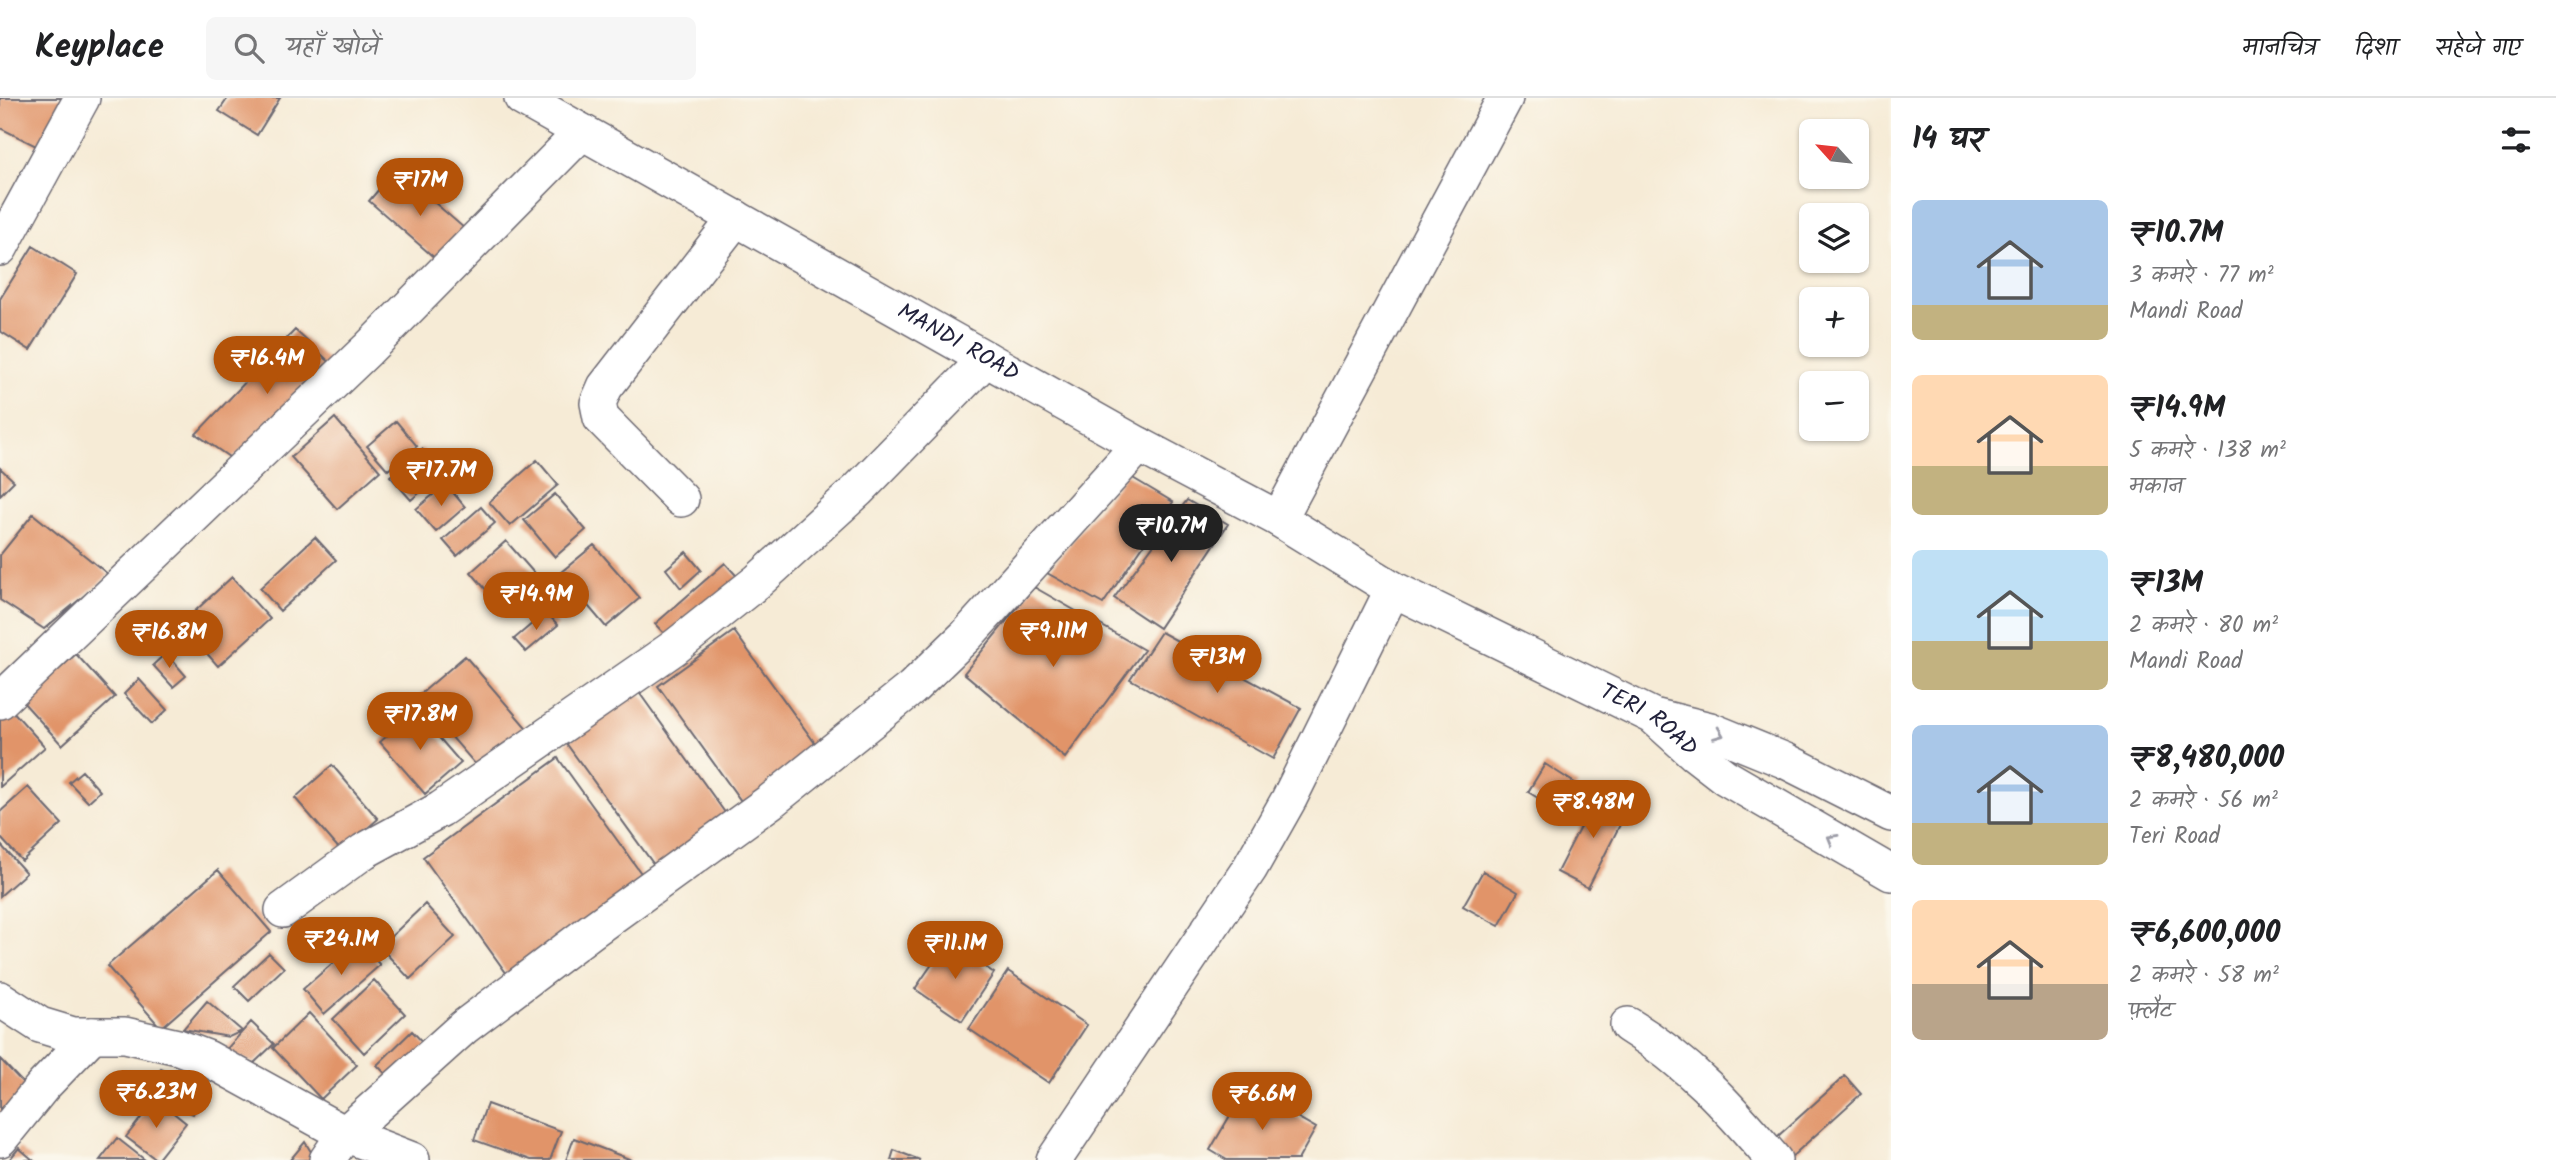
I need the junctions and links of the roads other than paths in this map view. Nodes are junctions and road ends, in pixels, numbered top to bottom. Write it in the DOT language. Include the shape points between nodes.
graph roads {
  1 [pos="82,98"];
  2 [pos="522,98"];
  3 [pos="1505,98"];
  4 [pos="582,132"];
  5 [pos="736,218"];
  6 [pos="0,248"];
  7 [pos="986,359"];
  8 [pos="1139,445"];
  9 [pos="681,499"];
  10 [pos="1279,519"];
  11 [pos="1393,589"];
  12 [pos="5,687"];
  13 [pos="1653,716"];
  14 [pos="1891,814"];
  15 [pos="1891,873"];
  16 [pos="283,910"];
  17 [pos="0,999"];
  18 [pos="1628,1026"];
  19 [pos="92,1035"];
  20 [pos="0,1139"];
  21 [pos="336,1147"];
  22 [pos="412,1160"];
  23 [pos="1054,1160"];
  24 [pos="1774,1160"];
  1 -- 6 [label="street"];
  2 -- 4 [label="street, MANDI ROAD"];
  3 -- 10 [label="street"];
  4 -- 5 [label="street, MANDI ROAD"];
  4 -- 12 [label="street" via="367,350"];
  5 -- 7 [label="street, MANDI ROAD"];
  5 -- 9 [label="street" via="605,387 598,403 601,418"];
  7 -- 8 [label="street, MANDI ROAD"];
  7 -- 16 [label="street" via="858,490 758,581 675,647 441,809 364,851"];
  8 -- 10 [label="street, MANDI ROAD"];
  8 -- 21 [label="street" via="967,635 912,688 771,801 464,1027"];
  10 -- 11 [label="street, MANDI ROAD"];
  11 -- 13 [label="street, TERI ROAD"];
  11 -- 23 [label="street" via="1250,868"];
  13 -- 14 [label="street, one-way" via="1710,730 1760,750"];
  15 -- 13 [label="street, TERI ROAD, one-way" via="1725,777"];
  17 -- 19 [label="street" via="40,1025 73,1035"];
  18 -- 24 [label="street" via="1692,1070"];
  19 -- 20 [label="street"];
  19 -- 21 [label="street" via="125,1035 207,1058"];
  21 -- 22 [label="street"];
}
